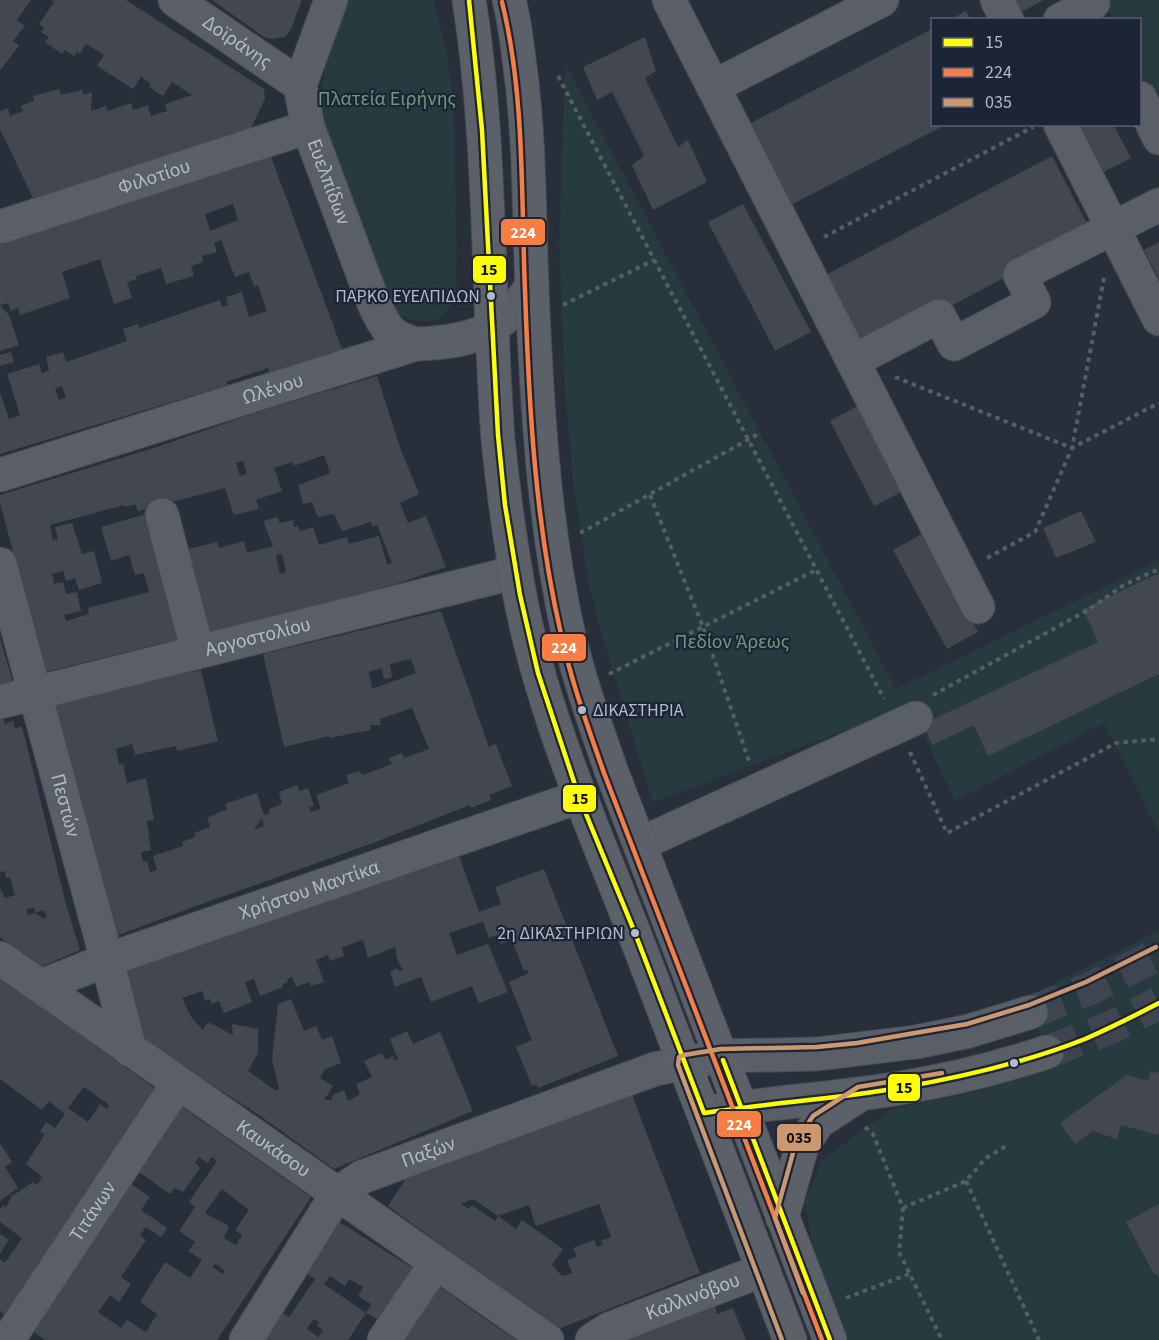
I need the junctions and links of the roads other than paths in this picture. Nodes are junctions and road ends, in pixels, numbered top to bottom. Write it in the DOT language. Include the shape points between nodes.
graph roads {
  1 [pos="175,0"];
  2 [pos="331,0"];
  3 [pos="469,0"];
  4 [pos="509,0"];
  5 [pos="669,0"];
  6 [pos="882,0"];
  7 [pos="997,0"];
  8 [pos="1095,7"];
  9 [pos="1006,18"];
  10 [pos="1065,18"];
  11 [pos="300,85"];
  12 [pos="713,87"];
  13 [pos="1141,100"];
  14 [pos="1061,126"];
  15 [pos="308,127"];
  16 [pos="1159,138"];
  17 [pos="1159,205"];
  18 [pos="0,227"];
  19 [pos="1113,227"];
  20 [pos="532,285"];
  21 [pos="1159,319"];
  22 [pos="492,328"];
  23 [pos="416,345"];
  24 [pos="853,361"];
  25 [pos="0,475"];
  26 [pos="162,515"];
  27 [pos="0,564"];
  28 [pos="516,572"];
  29 [pos="978,607"];
  30 [pos="198,652"];
  31 [pos="36,693"];
  32 [pos="0,702"];
  33 [pos="912,715"];
  34 [pos="579,796"];
  35 [pos="640,844"];
  36 [pos="0,958"];
  37 [pos="107,960"];
  38 [pos="41,986"];
  39 [pos="1031,1012"];
  40 [pos="130,1050"];
  41 [pos="1047,1052"];
  42 [pos="731,1056"];
  43 [pos="685,1062"];
  44 [pos="178,1083"];
  45 [pos="740,1107"];
  46 [pos="860,1108"];
  47 [pos="704,1113"];
  48 [pos="337,1194"];
  49 [pos="782,1217"];
  50 [pos="436,1263"];
  51 [pos="763,1270"];
  52 [pos="8,1340"];
  53 [pos="246,1340"];
  54 [pos="384,1340"];
  55 [pos="547,1340"];
  56 [pos="592,1340"];
  57 [pos="790,1340"];
  58 [pos="830,1340"];
  1 -- 11 [label="street, Δοϊράνης"];
  2 -- 11 [label="street"];
  3 -- 22 [label="main road" via="482,130"];
  4 -- 20 [label="main road" via="523,87"];
  5 -- 12 [label="street"];
  6 -- 12 [label="street"];
  7 -- 9 [label="street"];
  8 -- 10 [label="street"];
  11 -- 15 [label="street, Ευελπίδων"];
  12 -- 24 [label="street"];
  13 -- 16 [label="street"];
  14 -- 19 [label="street"];
  15 -- 18 [label="street, Φιλοτίου"];
  15 -- 23 [label="street, Ευελπίδων" via="385,326 395,337"];
  17 -- 19 [label="street"];
  19 -- 21 [label="street"];
  19 -- 24 [label="street" via="1020,275 1034,302 954,344 939,316"];
  20 -- 22 [label="street, Ωλένου" via="510,315"];
  20 -- 35 [label="main road" via="543,481 564,609 588,706"];
  22 -- 23 [label="street, Ωλένου" via="447,343"];
  22 -- 28 [label="main road" via="500,462"];
  23 -- 25 [label="street, Ωλένου"];
  24 -- 29 [label="street"];
  26 -- 30 [label="street"];
  27 -- 31 [label="street, Πεστών"];
  28 -- 30 [label="street, Αργοστολίου"];
  28 -- 34 [label="main road" via="538,673"];
  30 -- 31 [label="street, Αργοστολίου"];
  31 -- 32 [label="street, Αργοστολίου"];
  31 -- 37 [label="street, Πεστών"];
  33 -- 35 [label="street"];
  34 -- 37 [label="street, Χρήστου Μαντίκα"];
  34 -- 43 [label="main road"];
  35 -- 42 [label="main road"];
  36 -- 38 [label="street, Καυκάσου"];
  37 -- 38 [label="street, Χρήστου Μαντίκα"];
  37 -- 40 [label="street, Πεστών"];
  38 -- 40 [label="street, Καυκάσου"];
  39 -- 42 [label="street, Παξών" via="916,1042 817,1054"];
  40 -- 44 [label="street, Καυκάσου"];
  41 -- 46 [label="street"];
  42 -- 43 [label="street, Παξών"];
  42 -- 45 [label="main road"];
  43 -- 47 [label="main road"];
  43 -- 48 [label="street, Παξών" via="362,1177"];
  44 -- 48 [label="street, Καυκάσου"];
  44 -- 52 [label="street, Τιτάνων"];
  45 -- 46 [label="street"];
  45 -- 47 [label="street"];
  45 -- 49 [label="main road"];
  46 -- 49 [label="main road" via="818,1122 802,1146"];
  47 -- 51 [label="main road"];
  48 -- 50 [label="street, Καυκάσου"];
  48 -- 53 [label="street, Παξών"];
  49 -- 58 [label="main road"];
  50 -- 54 [label="street"];
  50 -- 55 [label="street, Καυκάσου"];
  51 -- 56 [label="street, Καλλινόβου" via="609,1329"];
  51 -- 57 [label="main road"];
}
